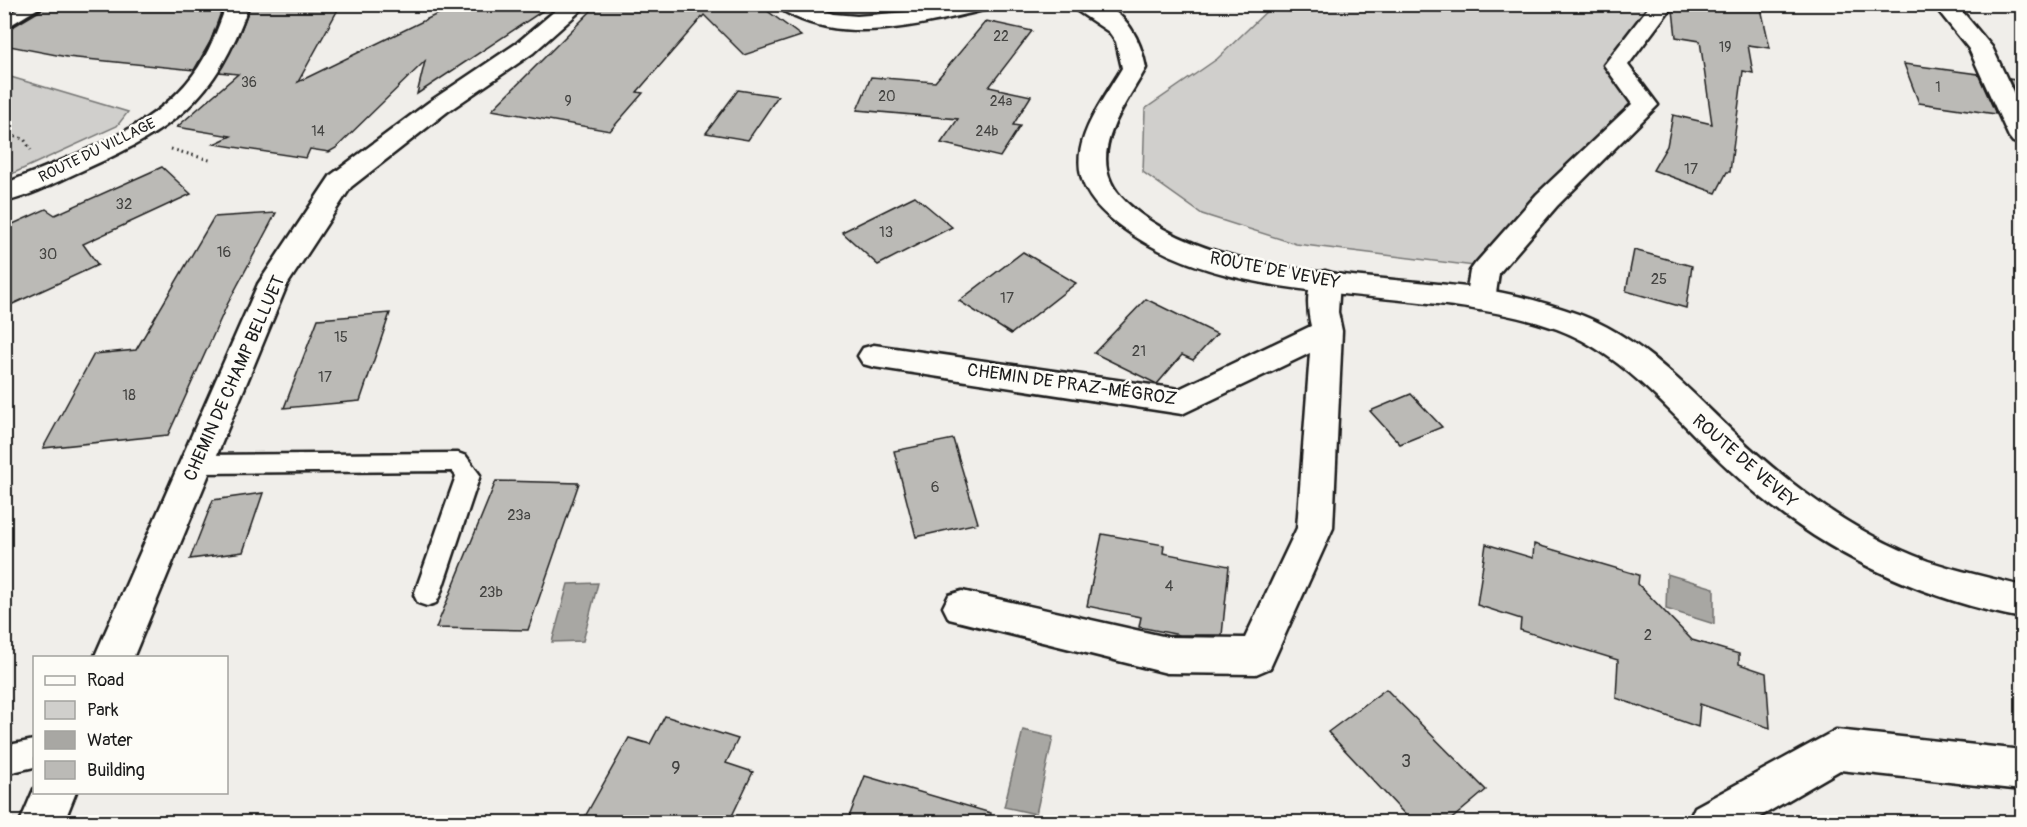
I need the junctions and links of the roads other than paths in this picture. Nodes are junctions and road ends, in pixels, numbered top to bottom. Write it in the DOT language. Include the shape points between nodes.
graph roads {
  1 [pos="38,4"];
  2 [pos="238,4"];
  3 [pos="578,4"];
  4 [pos="787,4"];
  5 [pos="980,4"];
  6 [pos="1078,4"];
  7 [pos="1663,4"];
  8 [pos="1944,4"];
  9 [pos="4,24"];
  10 [pos="2022,137"];
  11 [pos="4,194"];
  12 [pos="1325,281"];
  13 [pos="1480,300"];
  14 [pos="1327,332"];
  15 [pos="874,356"];
  16 [pos="196,464"];
  17 [pos="427,595"];
  18 [pos="2022,602"];
  19 [pos="962,607"];
  20 [pos="113,656"];
  21 [pos="33,754"];
  22 [pos="4,760"];
  23 [pos="2022,770"];
  24 [pos="54,794"];
  25 [pos="42,822"];
  26 [pos="1710,822"];
  1 -- 9 [label="lane"];
  2 -- 11 [label="street, ROUTE DU VILLAGE" via="207,72 171,111 128,137"];
  3 -- 16 [label="street, CHEMIN DE CHAMP BELLUET" via="525,48 438,107 341,181 273,284"];
  4 -- 5 [label="street" via="819,17 867,23"];
  6 -- 12 [label="street, ROUTE DE VEVEY" via="1107,18 1126,33 1132,51 1134,68 1092,142 1090,159 1104,194 1133,222 1175,246 1225,263"];
  7 -- 13 [label="street" via="1616,65 1646,105 1547,200 1485,271"];
  8 -- 10 [label="street" via="1980,47"];
  12 -- 13 [label="street, ROUTE DE VEVEY"];
  12 -- 14 [label="street" via="1323,312"];
  13 -- 18 [label="street, ROUTE DE VEVEY" via="1571,323 1612,345 1646,371 1745,465 1802,511 1850,541 1900,566"];
  14 -- 15 [label="street, CHEMIN DE PRAZ-MÉGROZ" via="1182,402"];
  14 -- 19 [label="street" via="1315,528 1256,656 1167,655"];
  16 -- 17 [label="lane" via="458,462 468,475"];
  16 -- 20 [label="street, CHEMIN DE CHAMP BELLUET"];
  21 -- 22 [label="lane"];
  23 -- 26 [label="street" via="1836,750"];
  24 -- 25 [label="street"];
}
